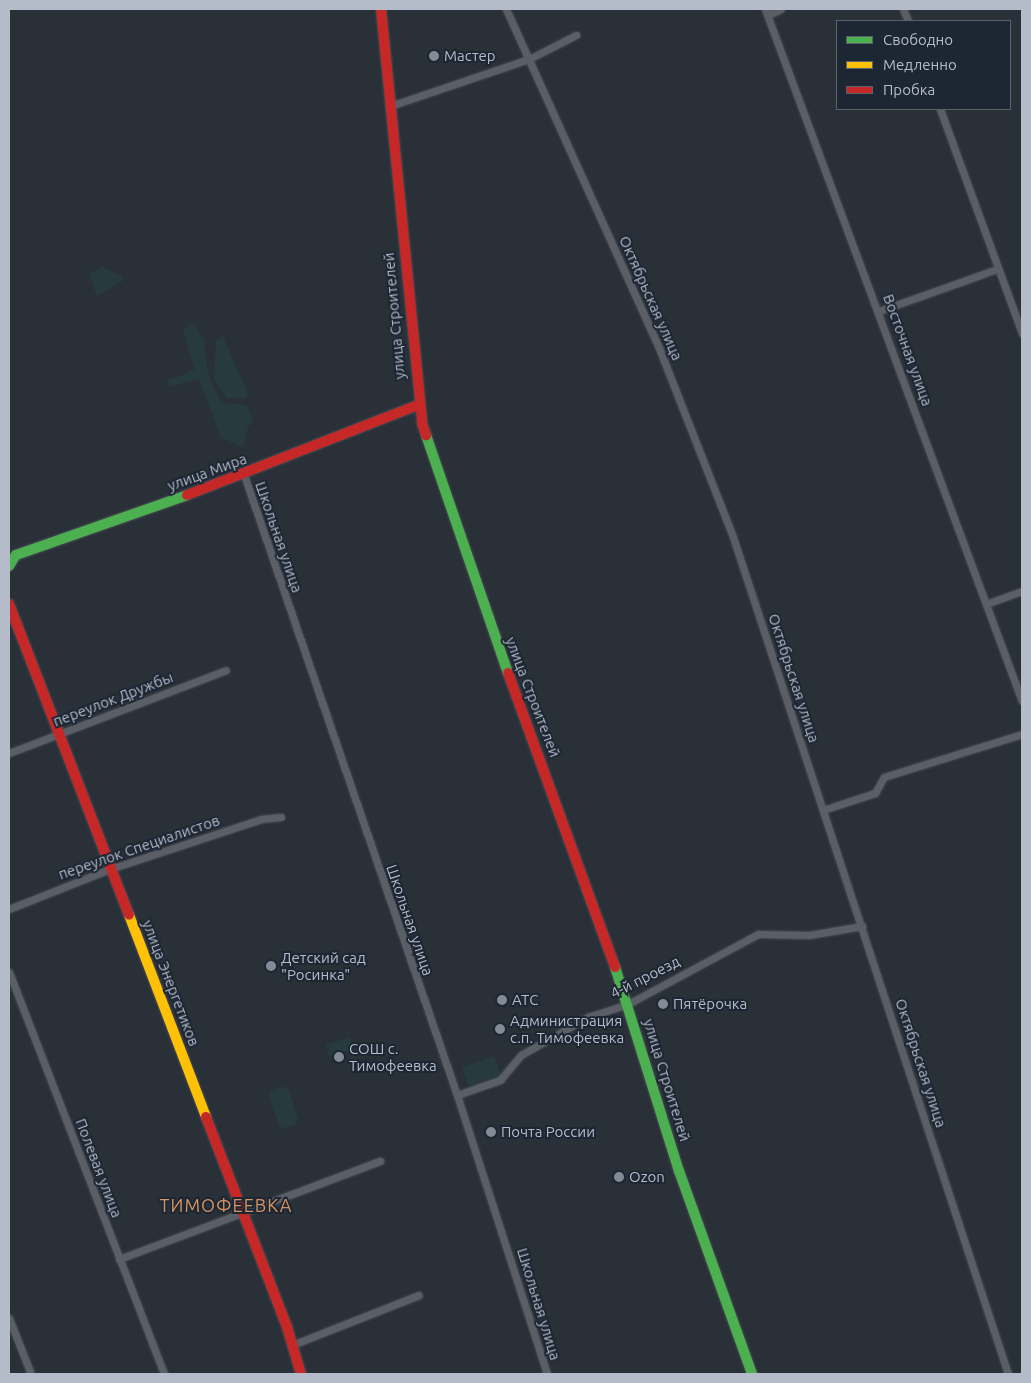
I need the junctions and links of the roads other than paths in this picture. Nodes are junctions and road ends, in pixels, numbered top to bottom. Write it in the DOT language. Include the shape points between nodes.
graph roads {
  1 [pos="381,9"];
  2 [pos="506,9"];
  3 [pos="781,9"];
  4 [pos="767,12"];
  5 [pos="576,35"];
  6 [pos="528,59"];
  7 [pos="390,106"];
  8 [pos="940,110"];
  9 [pos="998,269"];
  10 [pos="879,311"];
  11 [pos="1022,333"];
  12 [pos="418,405"];
  13 [pos="244,475"];
  14 [pos="9,566"];
  15 [pos="1022,591"];
  16 [pos="9,604"];
  17 [pos="986,604"];
  18 [pos="226,670"];
  19 [pos="1022,701"];
  20 [pos="1022,734"];
  21 [pos="59,735"];
  22 [pos="9,752"];
  23 [pos="823,810"];
  24 [pos="281,817"];
  25 [pos="110,869"];
  26 [pos="9,910"];
  27 [pos="862,926"];
  28 [pos="9,972"];
  29 [pos="628,1004"];
  30 [pos="456,1095"];
  31 [pos="380,1161"];
  32 [pos="243,1212"];
  33 [pos="119,1258"];
  34 [pos="418,1295"];
  35 [pos="9,1318"];
  36 [pos="292,1345"];
  37 [pos="30,1374"];
  38 [pos="164,1374"];
  39 [pos="301,1374"];
  40 [pos="547,1374"];
  41 [pos="752,1374"];
  42 [pos="1008,1374"];
  1 -- 7 [label="main road, улица Строителей"];
  2 -- 6 [label="street, Октябрьская улица"];
  3 -- 4 [label="street"];
  4 -- 10 [label="street, Восточная улица"];
  5 -- 6 [label="street"];
  6 -- 7 [label="street"];
  6 -- 23 [label="street, Октябрьская улица" via="670,375 733,537"];
  7 -- 12 [label="main road, улица Строителей"];
  8 -- 9 [label="street"];
  9 -- 10 [label="street"];
  9 -- 11 [label="street"];
  10 -- 17 [label="street, Восточная улица"];
  12 -- 13 [label="main road, улица Мира"];
  12 -- 29 [label="main road, улица Строителей" via="458,536"];
  13 -- 14 [label="main road, улица Мира" via="16,555"];
  13 -- 30 [label="street, Школьная улица"];
  15 -- 17 [label="street"];
  16 -- 21 [label="main road, улица Энергетиков"];
  17 -- 19 [label="street, Восточная улица"];
  18 -- 21 [label="street, переулок Дружбы"];
  20 -- 23 [label="street" via="884,777 875,793"];
  21 -- 22 [label="street, переулок Дружбы"];
  21 -- 25 [label="main road, улица Энергетиков"];
  23 -- 27 [label="street, Октябрьская улица"];
  24 -- 25 [label="street, переулок Специалистов" via="261,819"];
  25 -- 26 [label="street, переулок Специалистов"];
  25 -- 32 [label="main road, улица Энергетиков"];
  27 -- 29 [label="street, 4-й проезд" via="809,935 758,934"];
  27 -- 42 [label="street, Октябрьская улица"];
  28 -- 33 [label="street, Полевая улица"];
  29 -- 30 [label="street, 4-й проезд" via="588,1016 521,1055 500,1080"];
  29 -- 41 [label="main road, улица Строителей" via="679,1171"];
  30 -- 40 [label="street, Школьная улица"];
  31 -- 32 [label="street"];
  32 -- 33 [label="street"];
  32 -- 36 [label="main road, улица Энергетиков"];
  33 -- 38 [label="street, Полевая улица"];
  34 -- 36 [label="street"];
  35 -- 37 [label="street"];
  36 -- 39 [label="main road, улица Энергетиков"];
}
